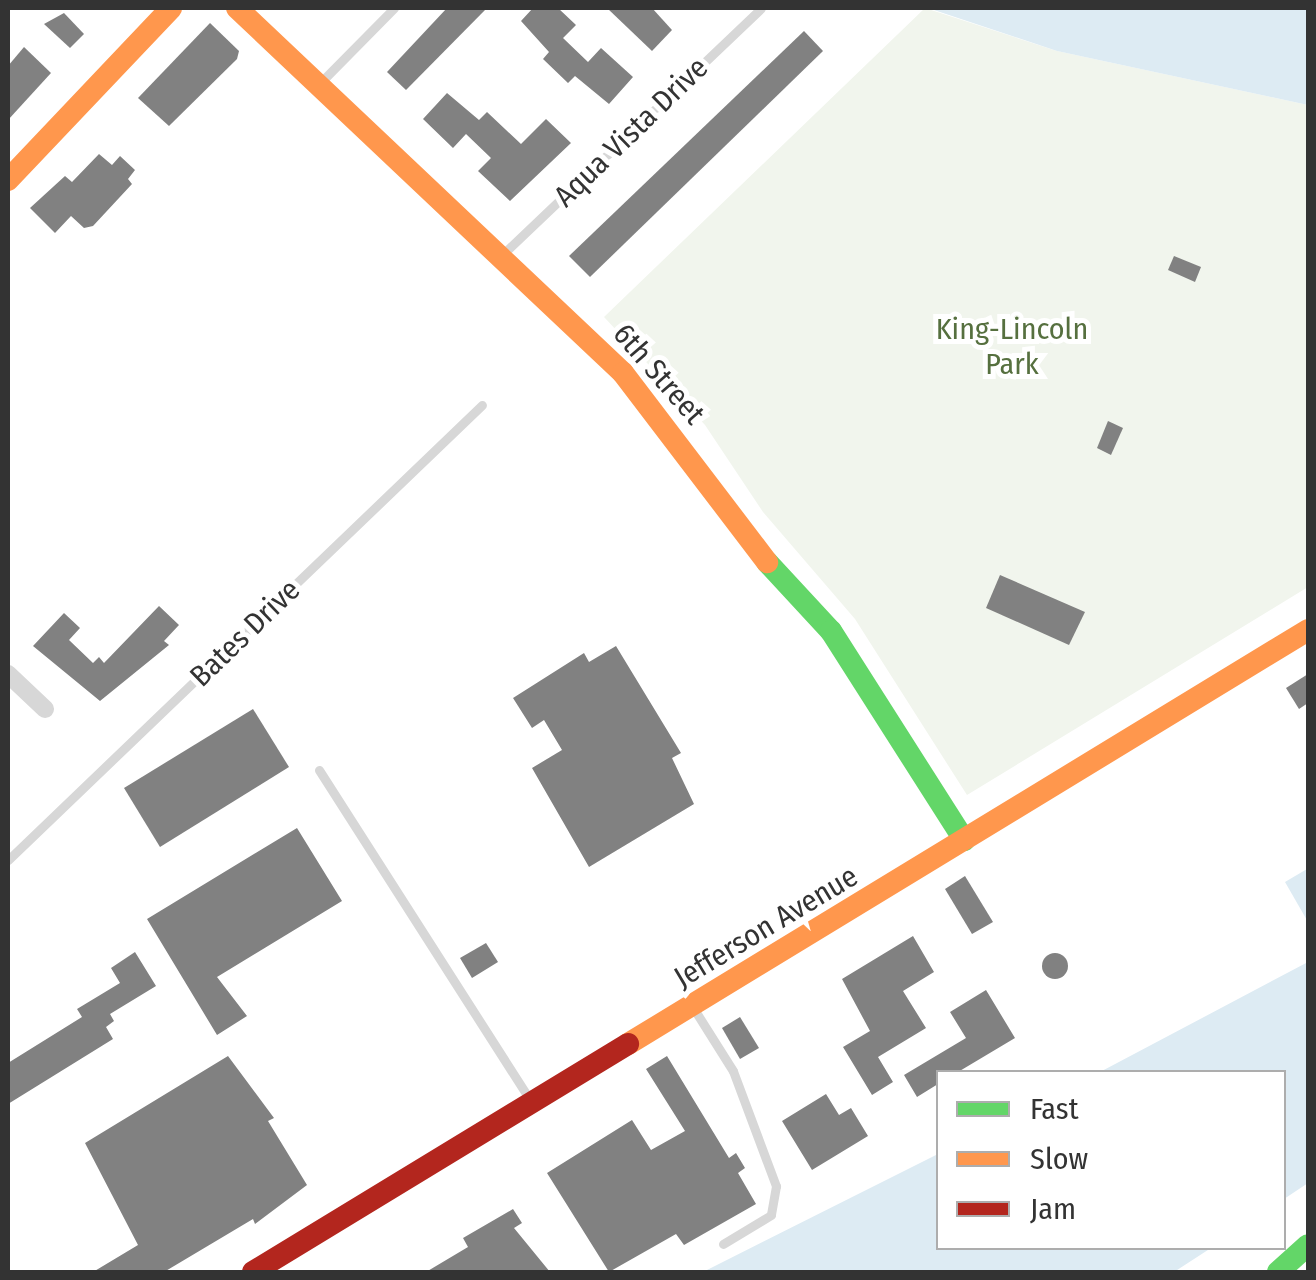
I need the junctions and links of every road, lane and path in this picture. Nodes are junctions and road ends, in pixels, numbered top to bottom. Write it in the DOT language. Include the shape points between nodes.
graph roads {
  1 [pos="171,8"];
  2 [pos="237,8"];
  3 [pos="394,8"];
  4 [pos="762,8"];
  5 [pos="318,85"];
  6 [pos="8,180"];
  7 [pos="500,256"];
  8 [pos="482,406"];
  9 [pos="1308,630"];
  10 [pos="8,674"];
  11 [pos="45,710"];
  12 [pos="318,770"];
  13 [pos="964,840"];
  14 [pos="8,860"];
  15 [pos="692,1006"];
  16 [pos="532,1104"];
  17 [pos="722,1244"];
  18 [pos="1308,1245"];
  19 [pos="253,1272"];
  20 [pos="1278,1272"];
  1 -- 6 [label="main road"];
  2 -- 5 [label="main road, 6th Street"];
  3 -- 5 [label="lane"];
  4 -- 7 [label="lane, Aqua Vista Drive"];
  5 -- 7 [label="main road, 6th Street"];
  7 -- 13 [label="main road, 6th Street" via="623,372 744,540 832,631"];
  8 -- 14 [label="lane, Bates Drive"];
  9 -- 13 [label="main road, Jefferson Avenue"];
  10 -- 11 [label="street"];
  12 -- 16 [label="lane"];
  13 -- 15 [label="main road, Jefferson Avenue"];
  15 -- 16 [label="main road, Jefferson Avenue"];
  15 -- 17 [label="lane" via="732,1071 776,1186 771,1215"];
  16 -- 19 [label="main road, Jefferson Avenue"];
  18 -- 20 [label="main road"];
}
